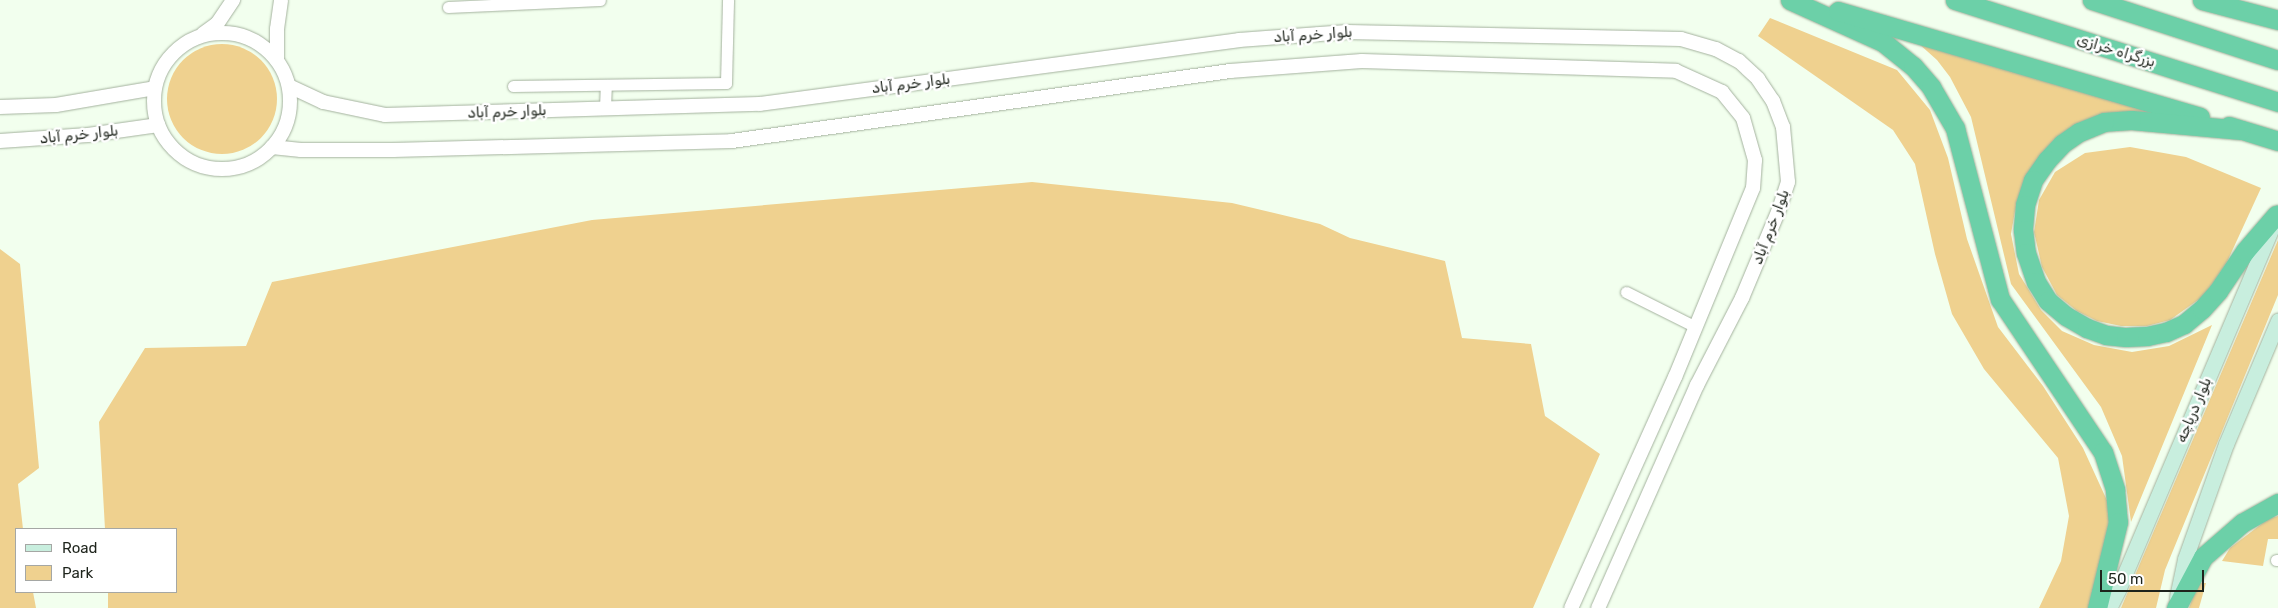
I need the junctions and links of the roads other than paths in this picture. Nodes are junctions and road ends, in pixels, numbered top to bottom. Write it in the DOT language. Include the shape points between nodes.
graph roads {
  1 [pos="233,0"];
  2 [pos="281,0"];
  3 [pos="600,0"];
  4 [pos="728,0"];
  5 [pos="1790,0"];
  6 [pos="1800,0"];
  7 [pos="1955,0"];
  8 [pos="2092,0"];
  9 [pos="2202,0"];
  10 [pos="2243,0"];
  11 [pos="448,7"];
  12 [pos="2278,18"];
  13 [pos="201,36"];
  14 [pos="2274,58"];
  15 [pos="277,60"];
  16 [pos="726,84"];
  17 [pos="606,85"];
  18 [pos="289,86"];
  19 [pos="513,86"];
  20 [pos="155,88"];
  21 [pos="2278,102"];
  22 [pos="726,105"];
  23 [pos="0,108"];
  24 [pos="605,109"];
  25 [pos="158,125"];
  26 [pos="2241,130"];
  27 [pos="0,141"];
  28 [pos="2278,141"];
  29 [pos="272,147"];
  30 [pos="2277,213"];
  31 [pos="1626,292"];
  32 [pos="2278,321"];
  33 [pos="1696,327"];
  34 [pos="1675,377"];
  35 [pos="1697,385"];
  36 [pos="2278,503"];
  37 [pos="1572,608"];
  38 [pos="1598,608"];
  39 [pos="2098,608"];
  40 [pos="2109,608"];
  41 [pos="2175,608"];
  1 -- 13 [label="street" via="217,24"];
  2 -- 15 [label="street"];
  3 -- 11 [label="street"];
  4 -- 16 [label="street"];
  5 -- 39 [label="highway" via="1883,42 1913,66 1931,88 1955,128 2000,299 2103,452 2115,490 2118,522"];
  6 -- 26 [label="highway"];
  7 -- 21 [label="highway, بزرگراه خرازی"];
  8 -- 14 [label="highway"];
  9 -- 12 [label="highway"];
  10 -- 12 [label="highway"];
  13 -- 15 [label="street" via="222,33 243,36 262,45"];
  13 -- 20 [label="street" via="170,56 160,71"];
  15 -- 18 [label="street"];
  16 -- 17 [label="street"];
  16 -- 22 [label="street"];
  17 -- 19 [label="street"];
  17 -- 24 [label="street"];
  18 -- 24 [label="street, بلوار خرم آباد" via="323,102 385,116"];
  18 -- 29 [label="street" via="290,108 285,129"];
  20 -- 23 [label="street" via="56,105"];
  20 -- 25 [label="street" via="154,107"];
  22 -- 24 [label="street, بلوار خرم آباد"];
  22 -- 35 [label="street, بلوار خرم آباد" via="760,104 1239,40 1347,32 1681,39 1716,49 1739,61 1758,79 1773,101 1783,127 1788,182 1742,298"];
  25 -- 27 [label="street, بلوار خرم آباد" via="88,135"];
  25 -- 29 [label="street" via="170,145 187,160 209,168 232,169 254,161"];
  26 -- 28 [label="highway"];
  26 -- 30 [label="highway" via="2131,120 2104,122 2062,144 2033,180 2025,205 2023,230 2026,253 2036,282 2054,306 2087,328 2106,335 2126,337 2166,332 2184,324 2218,292 2245,250"];
  29 -- 33 [label="street, بلوار خرم آباد" via="393,150 732,141 1230,71 1362,61 1676,71 1722,92 1743,118 1755,160 1752,188 1744,211"];
  30 -- 40 [label="main road, بلوار دریاچه"];
  31 -- 33 [label="street"];
  32 -- 41 [label="main road" via="2226,444 2185,560"];
  33 -- 34 [label="street, بلوار خرم آباد"];
  34 -- 35 [label="street"];
  34 -- 37 [label="street, بلوار خرم آباد"];
  35 -- 38 [label="street, بلوار خرم آباد"];
  36 -- 41 [label="highway" via="2242,523 2203,557"];
}
